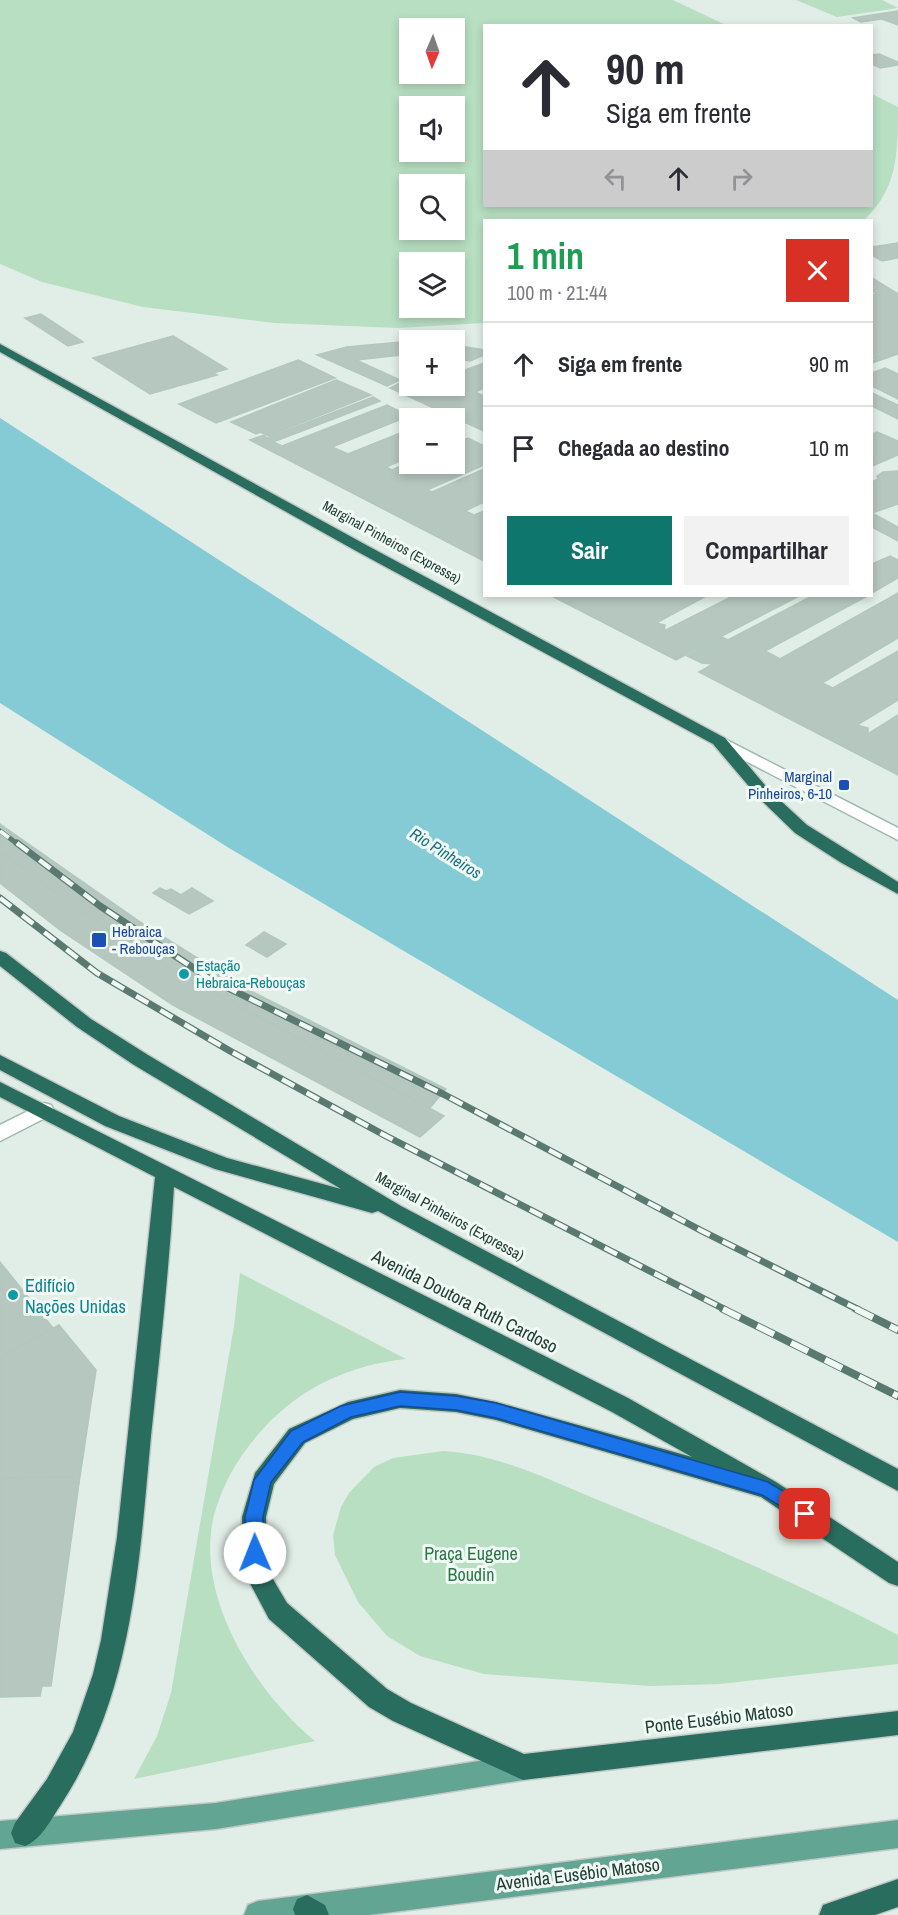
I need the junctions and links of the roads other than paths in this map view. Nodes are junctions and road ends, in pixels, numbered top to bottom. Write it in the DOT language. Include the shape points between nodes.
graph roads {
  1 [pos="0,347"];
  2 [pos="719,741"];
  3 [pos="898,836"];
  4 [pos="898,889"];
  5 [pos="0,957"];
  6 [pos="0,1062"];
  7 [pos="0,1089"];
  8 [pos="44,1110"];
  9 [pos="0,1134"];
  10 [pos="165,1173"];
  11 [pos="394,1211"];
  12 [pos="898,1481"];
  13 [pos="768,1489"];
  14 [pos="898,1575"];
  15 [pos="898,1723"];
  16 [pos="534,1766"];
  17 [pos="13,1834"];
  18 [pos="898,1834"];
  19 [pos="898,1893"];
  20 [pos="311,1912"];
  21 [pos="258,1915"];
  22 [pos="833,1915"];
  1 -- 2 [label="highway, Marginal Pinheiros (Expressa)"];
  2 -- 3 [label="main road"];
  2 -- 4 [label="highway, Marginal Pinheiros (Expressa)" via="791,819 814,838"];
  5 -- 11 [label="highway, Marginal Pinheiros (Expressa)" via="84,1023 141,1060"];
  6 -- 11 [label="highway" via="112,1121 222,1164"];
  7 -- 8 [label="highway, Avenida Doutora Ruth Cardoso"];
  8 -- 9 [label="main road"];
  8 -- 10 [label="highway, Avenida Doutora Ruth Cardoso"];
  10 -- 13 [label="highway, Avenida Doutora Ruth Cardoso" via="620,1405"];
  10 -- 17 [label="highway" via="161,1243 114,1646 96,1708 73,1761"];
  11 -- 12 [label="highway, Marginal Pinheiros (Expressa)"];
  13 -- 14 [label="highway, Avenida Doutora Ruth Cardoso"];
  13 -- 16 [label="highway" via="456,1403 400,1399 348,1411 297,1436 263,1480 254,1517 255,1570 278,1611 378,1698"];
  15 -- 16 [label="highway, Ponte Eusébio Matoso"];
  16 -- 17 [label="main road" via="216,1816"];
  18 -- 20 [label="main road, Avenida Eusébio Matoso"];
  19 -- 22 [label="highway"];
  20 -- 21 [label="main road, Avenida Eusébio Matoso"];
}
